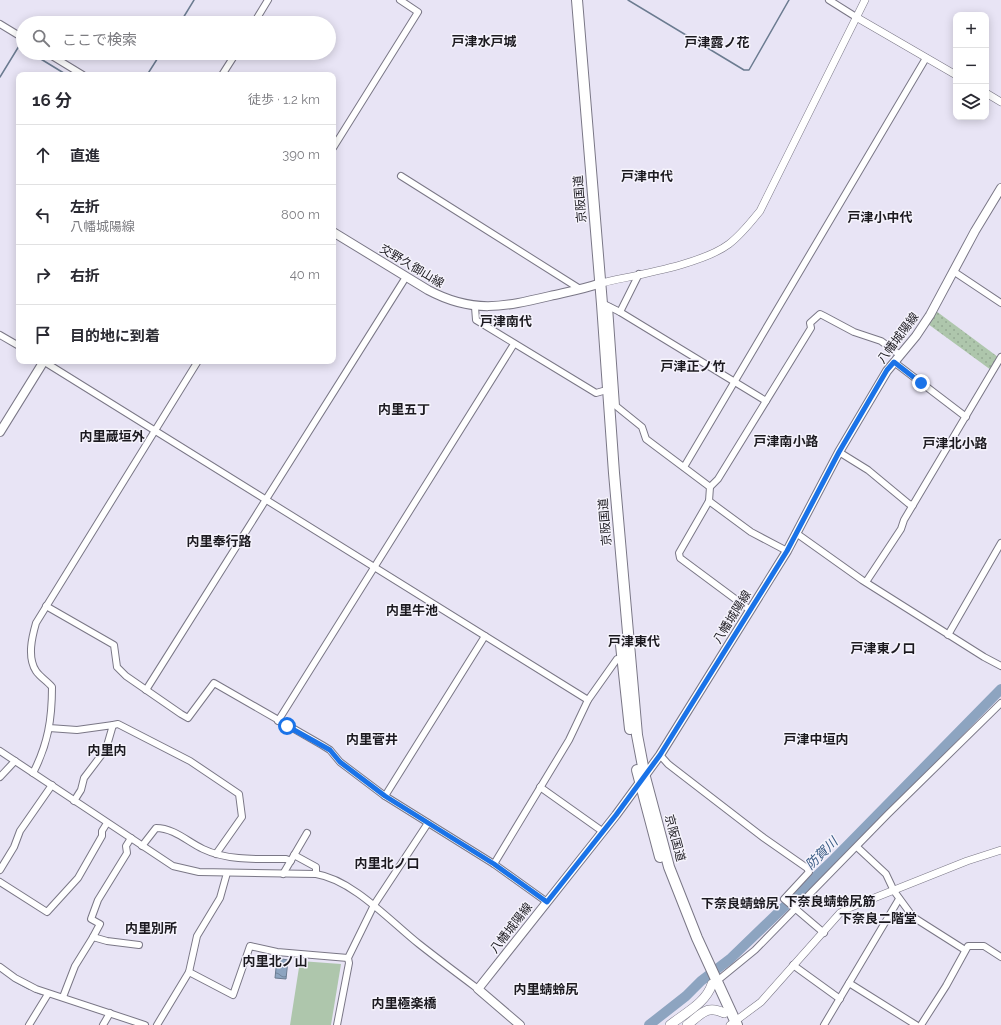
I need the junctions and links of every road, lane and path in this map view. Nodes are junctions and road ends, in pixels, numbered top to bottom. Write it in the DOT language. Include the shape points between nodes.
graph roads {
  1 [pos="268,0"];
  2 [pos="400,0"];
  3 [pos="570,0"];
  4 [pos="577,0"];
  5 [pos="829,0"];
  6 [pos="865,0"];
  7 [pos="258,16"];
  8 [pos="856,17"];
  9 [pos="0,24"];
  10 [pos="16,34"];
  11 [pos="926,58"];
  12 [pos="58,60"];
  13 [pos="232,60"];
  14 [pos="78,72"];
  15 [pos="224,72"];
  16 [pos="953,73"];
  17 [pos="989,95"];
  18 [pos="1001,102"];
  19 [pos="336,143"];
  20 [pos="401,176"];
  21 [pos="1001,188"];
  22 [pos="336,234"];
  23 [pos="953,271"];
  24 [pos="639,274"];
  25 [pos="406,277"];
  26 [pos="597,284"];
  27 [pos="580,289"];
  28 [pos="1001,303"];
  29 [pos="606,305"];
  30 [pos="475,307"];
  31 [pos="620,312"];
  32 [pos="0,335"];
  33 [pos="16,344"];
  34 [pos="514,344"];
  35 [pos="900,355"];
  36 [pos="1001,357"];
  37 [pos="894,362"];
  38 [pos="42,364"];
  39 [pos="49,364"];
  40 [pos="196,364"];
  41 [pos="734,382"];
  42 [pos="603,391"];
  43 [pos="766,401"];
  44 [pos="966,417"];
  45 [pos="154,430"];
  46 [pos="0,432"];
  47 [pos="839,452"];
  48 [pos="684,467"];
  49 [pos="710,487"];
  50 [pos="265,499"];
  51 [pos="709,501"];
  52 [pos="913,505"];
  53 [pos="796,533"];
  54 [pos="1001,543"];
  55 [pos="787,551"];
  56 [pos="375,567"];
  57 [pos="866,582"];
  58 [pos="46,606"];
  59 [pos="750,610"];
  60 [pos="948,635"];
  61 [pos="485,636"];
  62 [pos="622,658"];
  63 [pos="1001,666"];
  64 [pos="146,690"];
  65 [pos="588,700"];
  66 [pos="1001,702"];
  67 [pos="278,721"];
  68 [pos="113,726"];
  69 [pos="49,728"];
  70 [pos="0,751"];
  71 [pos="660,755"];
  72 [pos="15,761"];
  73 [pos="33,773"];
  74 [pos="0,777"];
  75 [pos="642,780"];
  76 [pos="52,785"];
  77 [pos="540,787"];
  78 [pos="385,796"];
  79 [pos="74,801"];
  80 [pos="107,823"];
  81 [pos="428,823"];
  82 [pos="602,831"];
  83 [pos="307,832"];
  84 [pos="131,838"];
  85 [pos="142,846"];
  86 [pos="857,847"];
  87 [pos="1001,850"];
  88 [pos="216,854"];
  89 [pos="292,858"];
  90 [pos="494,864"];
  91 [pos="0,870"];
  92 [pos="227,873"];
  93 [pos="283,874"];
  94 [pos="316,874"];
  95 [pos="0,882"];
  96 [pos="894,891"];
  97 [pos="899,899"];
  98 [pos="547,902"];
  99 [pos="374,905"];
  100 [pos="796,910"];
  101 [pos="824,933"];
  102 [pos="94,937"];
  103 [pos="139,945"];
  104 [pos="965,950"];
  105 [pos="1001,957"];
  106 [pos="348,958"];
  107 [pos="793,964"];
  108 [pos="0,967"];
  109 [pos="189,972"];
  110 [pos="714,981"];
  111 [pos="849,983"];
  112 [pos="478,989"];
  113 [pos="48,994"];
  114 [pos="64,997"];
  115 [pos="840,999"];
  116 [pos="110,1013"];
  117 [pos="724,1013"];
  118 [pos="734,1024"];
  119 [pos="29,1025"];
  120 [pos="103,1025"];
  121 [pos="146,1025"];
  122 [pos="157,1025"];
  123 [pos="337,1025"];
  124 [pos="520,1025"];
  125 [pos="670,1025"];
  126 [pos="687,1025"];
  127 [pos="824,1025"];
  128 [pos="916,1025"];
  129 [pos="921,1025"];
  1 -- 7 [label="street"];
  2 -- 19 [label="street" via="418,12"];
  3 -- 26 [label="highway, 京阪国道"];
  4 -- 26 [label="highway, 京阪国道"];
  5 -- 8 [label="street"];
  6 -- 8 [label="street"];
  8 -- 11 [label="street"];
  8 -- 24 [label="street" via="760,211 747,227 729,244 699,259"];
  9 -- 10 [label="street"];
  11 -- 16 [label="street"];
  11 -- 41 [label="street"];
  12 -- 14 [label="street"];
  13 -- 15 [label="street"];
  17 -- 18 [label="street"];
  20 -- 27 [label="street"];
  21 -- 23 [label="main road, 八幡城陽線"];
  22 -- 25 [label="main road, 交野久御山線"];
  23 -- 28 [label="street"];
  23 -- 35 [label="main road, 八幡城陽線" via="930,315"];
  24 -- 26 [label="street"];
  24 -- 31 [label="street"];
  25 -- 30 [label="main road, 交野久御山線" via="443,298"];
  25 -- 50 [label="street"];
  26 -- 27 [label="main road, 交野久御山線"];
  26 -- 29 [label="highway, 京阪国道"];
  26 -- 42 [label="highway, 京阪国道"];
  27 -- 30 [label="main road, 交野久御山線" via="504,306"];
  29 -- 31 [label="street"];
  29 -- 48 [label="street" via="616,406 642,427 646,439"];
  29 -- 75 [label="highway, 京阪国道" via="629,650"];
  30 -- 34 [label="street" via="476,320"];
  31 -- 41 [label="street"];
  32 -- 33 [label="street"];
  34 -- 42 [label="street" via="596,393"];
  34 -- 56 [label="street"];
  35 -- 37 [label="main road, 八幡城陽線"];
  35 -- 43 [label="street" via="881,341 854,332 820,314 810,323 811,328"];
  36 -- 44 [label="street"];
  37 -- 44 [label="street"];
  37 -- 47 [label="main road, 八幡城陽線"];
  38 -- 46 [label="main road"];
  39 -- 45 [label="street"];
  40 -- 45 [label="street"];
  41 -- 43 [label="street"];
  41 -- 48 [label="street"];
  42 -- 62 [label="highway, 京阪国道"];
  43 -- 49 [label="street" via="718,479"];
  44 -- 52 [label="street"];
  45 -- 50 [label="street"];
  45 -- 58 [label="street"];
  47 -- 52 [label="street" via="868,470"];
  47 -- 53 [label="main road, 八幡城陽線"];
  48 -- 49 [label="street"];
  49 -- 51 [label="street"];
  50 -- 56 [label="street"];
  50 -- 64 [label="street"];
  51 -- 55 [label="street" via="750,532"];
  51 -- 59 [label="street" via="679,553 680,558"];
  52 -- 57 [label="street" via="901,529"];
  53 -- 55 [label="main road, 八幡城陽線"];
  53 -- 57 [label="street"];
  54 -- 60 [label="street"];
  55 -- 59 [label="main road, 八幡城陽線"];
  56 -- 61 [label="street"];
  56 -- 67 [label="street"];
  57 -- 60 [label="street"];
  58 -- 64 [label="street" via="114,645 117,667"];
  58 -- 69 [label="street" via="36,622 30,640 33,666 52,687"];
  59 -- 71 [label="main road, 八幡城陽線"];
  60 -- 63 [label="street"];
  61 -- 65 [label="street"];
  61 -- 78 [label="street"];
  62 -- 65 [label="street" via="617,659"];
  62 -- 75 [label="highway, 京阪国道" via="629,722"];
  64 -- 67 [label="street" via="188,718 214,682"];
  65 -- 77 [label="street" via="569,740"];
  66 -- 86 [label="street"];
  67 -- 78 [label="street" via="330,750 340,762"];
  68 -- 69 [label="street" via="77,730"];
  68 -- 79 [label="street" via="106,749 84,778 81,790"];
  68 -- 88 [label="street" via="118,724 190,760 239,794 242,817"];
  69 -- 73 [label="street" via="43,754"];
  70 -- 72 [label="street"];
  71 -- 75 [label="main road, 八幡城陽線"];
  71 -- 100 [label="street" via="668,764 764,838 807,868 810,872 784,899"];
  72 -- 73 [label="street"];
  72 -- 74 [label="street"];
  73 -- 76 [label="street"];
  75 -- 82 [label="main road, 八幡城陽線"];
  75 -- 110 [label="highway, 京阪国道" via="669,867"];
  76 -- 79 [label="street"];
  76 -- 91 [label="street" via="20,830 14,847"];
  77 -- 82 [label="street"];
  77 -- 90 [label="street"];
  78 -- 81 [label="street"];
  79 -- 80 [label="street"];
  80 -- 84 [label="street"];
  80 -- 95 [label="street" via="78,878 47,912"];
  81 -- 90 [label="street"];
  81 -- 99 [label="street"];
  82 -- 98 [label="main road, 八幡城陽線"];
  83 -- 89 [label="street"];
  84 -- 85 [label="street"];
  84 -- 102 [label="street" via="126,846 127,854 91,919 100,924"];
  85 -- 88 [label="street" via="156,828 161,828 168,829"];
  85 -- 92 [label="street" via="173,866 198,872"];
  86 -- 96 [label="street" via="886,874"];
  86 -- 100 [label="street"];
  87 -- 96 [label="street"];
  88 -- 89 [label="street" via="246,859"];
  89 -- 93 [label="street"];
  89 -- 94 [label="street" via="316,867"];
  90 -- 98 [label="street"];
  92 -- 93 [label="street"];
  92 -- 109 [label="street" via="217,904 197,936"];
  93 -- 94 [label="street"];
  94 -- 99 [label="street" via="334,878"];
  96 -- 97 [label="street"];
  96 -- 101 [label="street" via="840,913"];
  97 -- 104 [label="street" via="913,917"];
  97 -- 111 [label="street"];
  98 -- 112 [label="main road, 八幡城陽線"];
  99 -- 106 [label="street"];
  99 -- 112 [label="street" via="419,944"];
  100 -- 101 [label="street"];
  100 -- 110 [label="street" via="755,950"];
  101 -- 107 [label="street"];
  102 -- 103 [label="street"];
  102 -- 114 [label="street" via="75,966"];
  104 -- 105 [label="street" via="973,945 984,946"];
  104 -- 129 [label="street"];
  106 -- 109 [label="street" via="277,952 250,946 233,995"];
  106 -- 123 [label="street"];
  107 -- 115 [label="street"];
  107 -- 118 [label="street" via="760,1002"];
  108 -- 113 [label="street" via="15,978"];
  109 -- 122 [label="street"];
  110 -- 117 [label="highway, 京阪国道"];
  110 -- 118 [label="highway, 京阪国道"];
  110 -- 125 [label="main road" via="704,999"];
  111 -- 115 [label="street"];
  111 -- 128 [label="street"];
  112 -- 124 [label="main road"];
  113 -- 114 [label="street"];
  113 -- 119 [label="street"];
  114 -- 116 [label="street"];
  115 -- 127 [label="street"];
  116 -- 120 [label="street"];
  116 -- 121 [label="street"];
  117 -- 118 [label="highway, 京阪国道"];
  117 -- 126 [label="main road" via="709,1009"];
}
